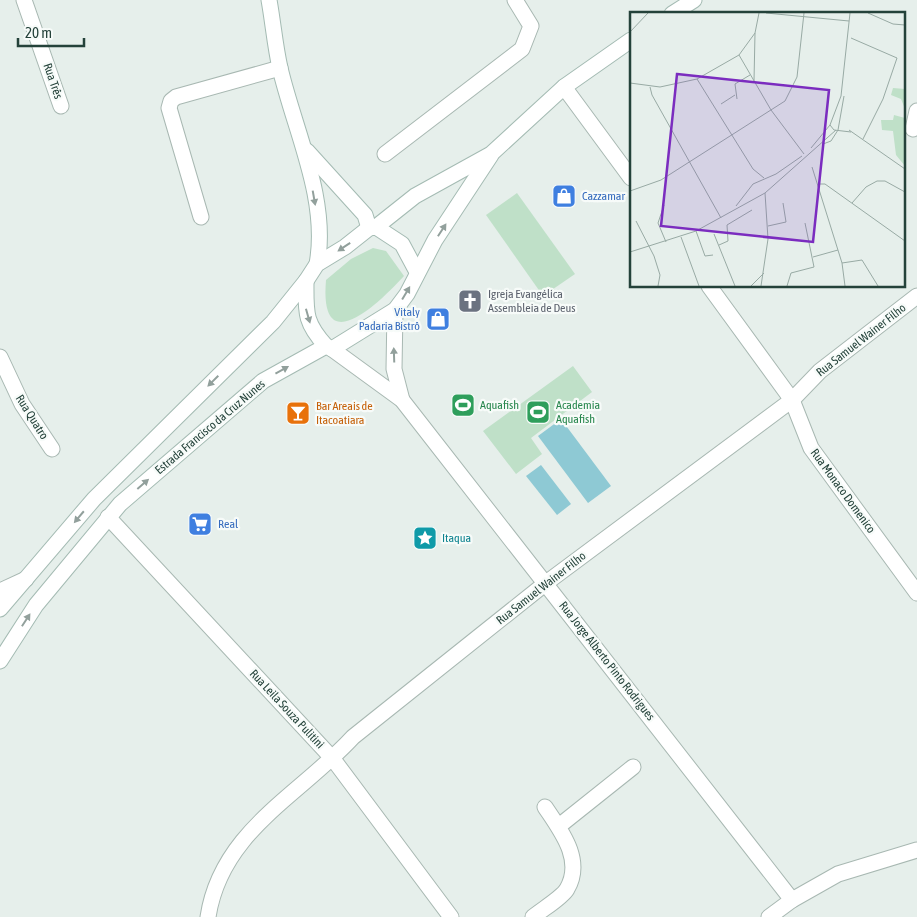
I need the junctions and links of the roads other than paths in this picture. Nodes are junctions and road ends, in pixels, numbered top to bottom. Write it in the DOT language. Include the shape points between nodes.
graph roads {
  1 [pos="24,0"];
  2 [pos="269,0"];
  3 [pos="515,0"];
  4 [pos="694,0"];
  5 [pos="675,12"];
  6 [pos="630,41"];
  7 [pos="280,68"];
  8 [pos="564,87"];
  9 [pos="61,106"];
  10 [pos="917,111"];
  11 [pos="913,129"];
  12 [pos="306,150"];
  13 [pos="385,154"];
  14 [pos="491,154"];
  15 [pos="630,177"];
  16 [pos="201,217"];
  17 [pos="373,228"];
  18 [pos="317,264"];
  19 [pos="417,272"];
  20 [pos="306,281"];
  21 [pos="710,288"];
  22 [pos="917,296"];
  23 [pos="395,310"];
  24 [pos="329,348"];
  25 [pos="0,357"];
  26 [pos="402,400"];
  27 [pos="792,400"];
  28 [pos="52,449"];
  29 [pos="108,517"];
  30 [pos="28,578"];
  31 [pos="546,582"];
  32 [pos="0,592"];
  33 [pos="917,593"];
  34 [pos="0,609"];
  35 [pos="0,661"];
  36 [pos="333,759"];
  37 [pos="633,767"];
  38 [pos="545,807"];
  39 [pos="559,826"];
  40 [pos="917,850"];
  41 [pos="792,900"];
  42 [pos="450,916"];
  43 [pos="208,917"];
  44 [pos="533,917"];
  45 [pos="769,917"];
  1 -- 9 [label="street, Rua Três"];
  2 -- 7 [label="street"];
  3 -- 13 [label="street" via="531,26 522,49"];
  4 -- 5 [label="street"];
  6 -- 8 [label="street, Estrada Francisco da Cruz Nunes"];
  7 -- 12 [label="street"];
  7 -- 16 [label="street" via="171,101 170,108"];
  8 -- 14 [label="street, Estrada Francisco da Cruz Nunes"];
  8 -- 15 [label="street"];
  10 -- 11 [label="street"];
  12 -- 17 [label="street"];
  12 -- 18 [label="street, one-way" via="320,244"];
  14 -- 17 [label="street, Estrada Francisco da Cruz Nunes" via="415,196"];
  19 -- 14 [label="street, Estrada Francisco da Cruz Nunes, one-way"];
  17 -- 18 [label="street, Estrada Francisco da Cruz Nunes, one-way"];
  17 -- 19 [label="street" via="402,244"];
  18 -- 20 [label="street, Estrada Francisco da Cruz Nunes"];
  23 -- 19 [label="street, Estrada Francisco da Cruz Nunes, one-way"];
  20 -- 24 [label="street, one-way" via="306,315 315,334"];
  20 -- 30 [label="street, Estrada Francisco da Cruz Nunes, one-way" via="273,322 94,499"];
  21 -- 27 [label="street, Rua Monaco Domenico"];
  22 -- 27 [label="street, Rua Samuel Wainer Filho" via="820,371"];
  23 -- 24 [label="street, Estrada Francisco da Cruz Nunes"];
  26 -- 23 [label="street, Rua Jorge Alberto Pinto Rodrigues, one-way" via="394,369"];
  24 -- 26 [label="street, Rua Jorge Alberto Pinto Rodrigues"];
  29 -- 24 [label="street, Estrada Francisco da Cruz Nunes, one-way" via="263,381"];
  25 -- 28 [label="street, Rua Quatro" via="22,404"];
  26 -- 31 [label="street, Rua Jorge Alberto Pinto Rodrigues"];
  27 -- 31 [label="street, Rua Samuel Wainer Filho"];
  27 -- 33 [label="street, Rua Monaco Domenico" via="811,448"];
  35 -- 29 [label="street, Estrada Francisco da Cruz Nunes, one-way" via="36,605"];
  29 -- 36 [label="street, Rua Leila Souza Pulitini"];
  30 -- 32 [label="street, Estrada Francisco da Cruz Nunes"];
  30 -- 34 [label="street, Estrada Francisco da Cruz Nunes"];
  31 -- 36 [label="street, Rua Samuel Wainer Filho" via="353,737"];
  31 -- 41 [label="street, Rua Jorge Alberto Pinto Rodrigues"];
  36 -- 42 [label="street, Rua Leila Souza Pulitini"];
  36 -- 43 [label="street, Rua Samuel Wainer Filho" via="255,824 228,859"];
  37 -- 39 [label="street"];
  38 -- 39 [label="street"];
  39 -- 44 [label="street" via="574,862 567,890"];
  40 -- 41 [label="street" via="838,874"];
  41 -- 45 [label="street"];
}
